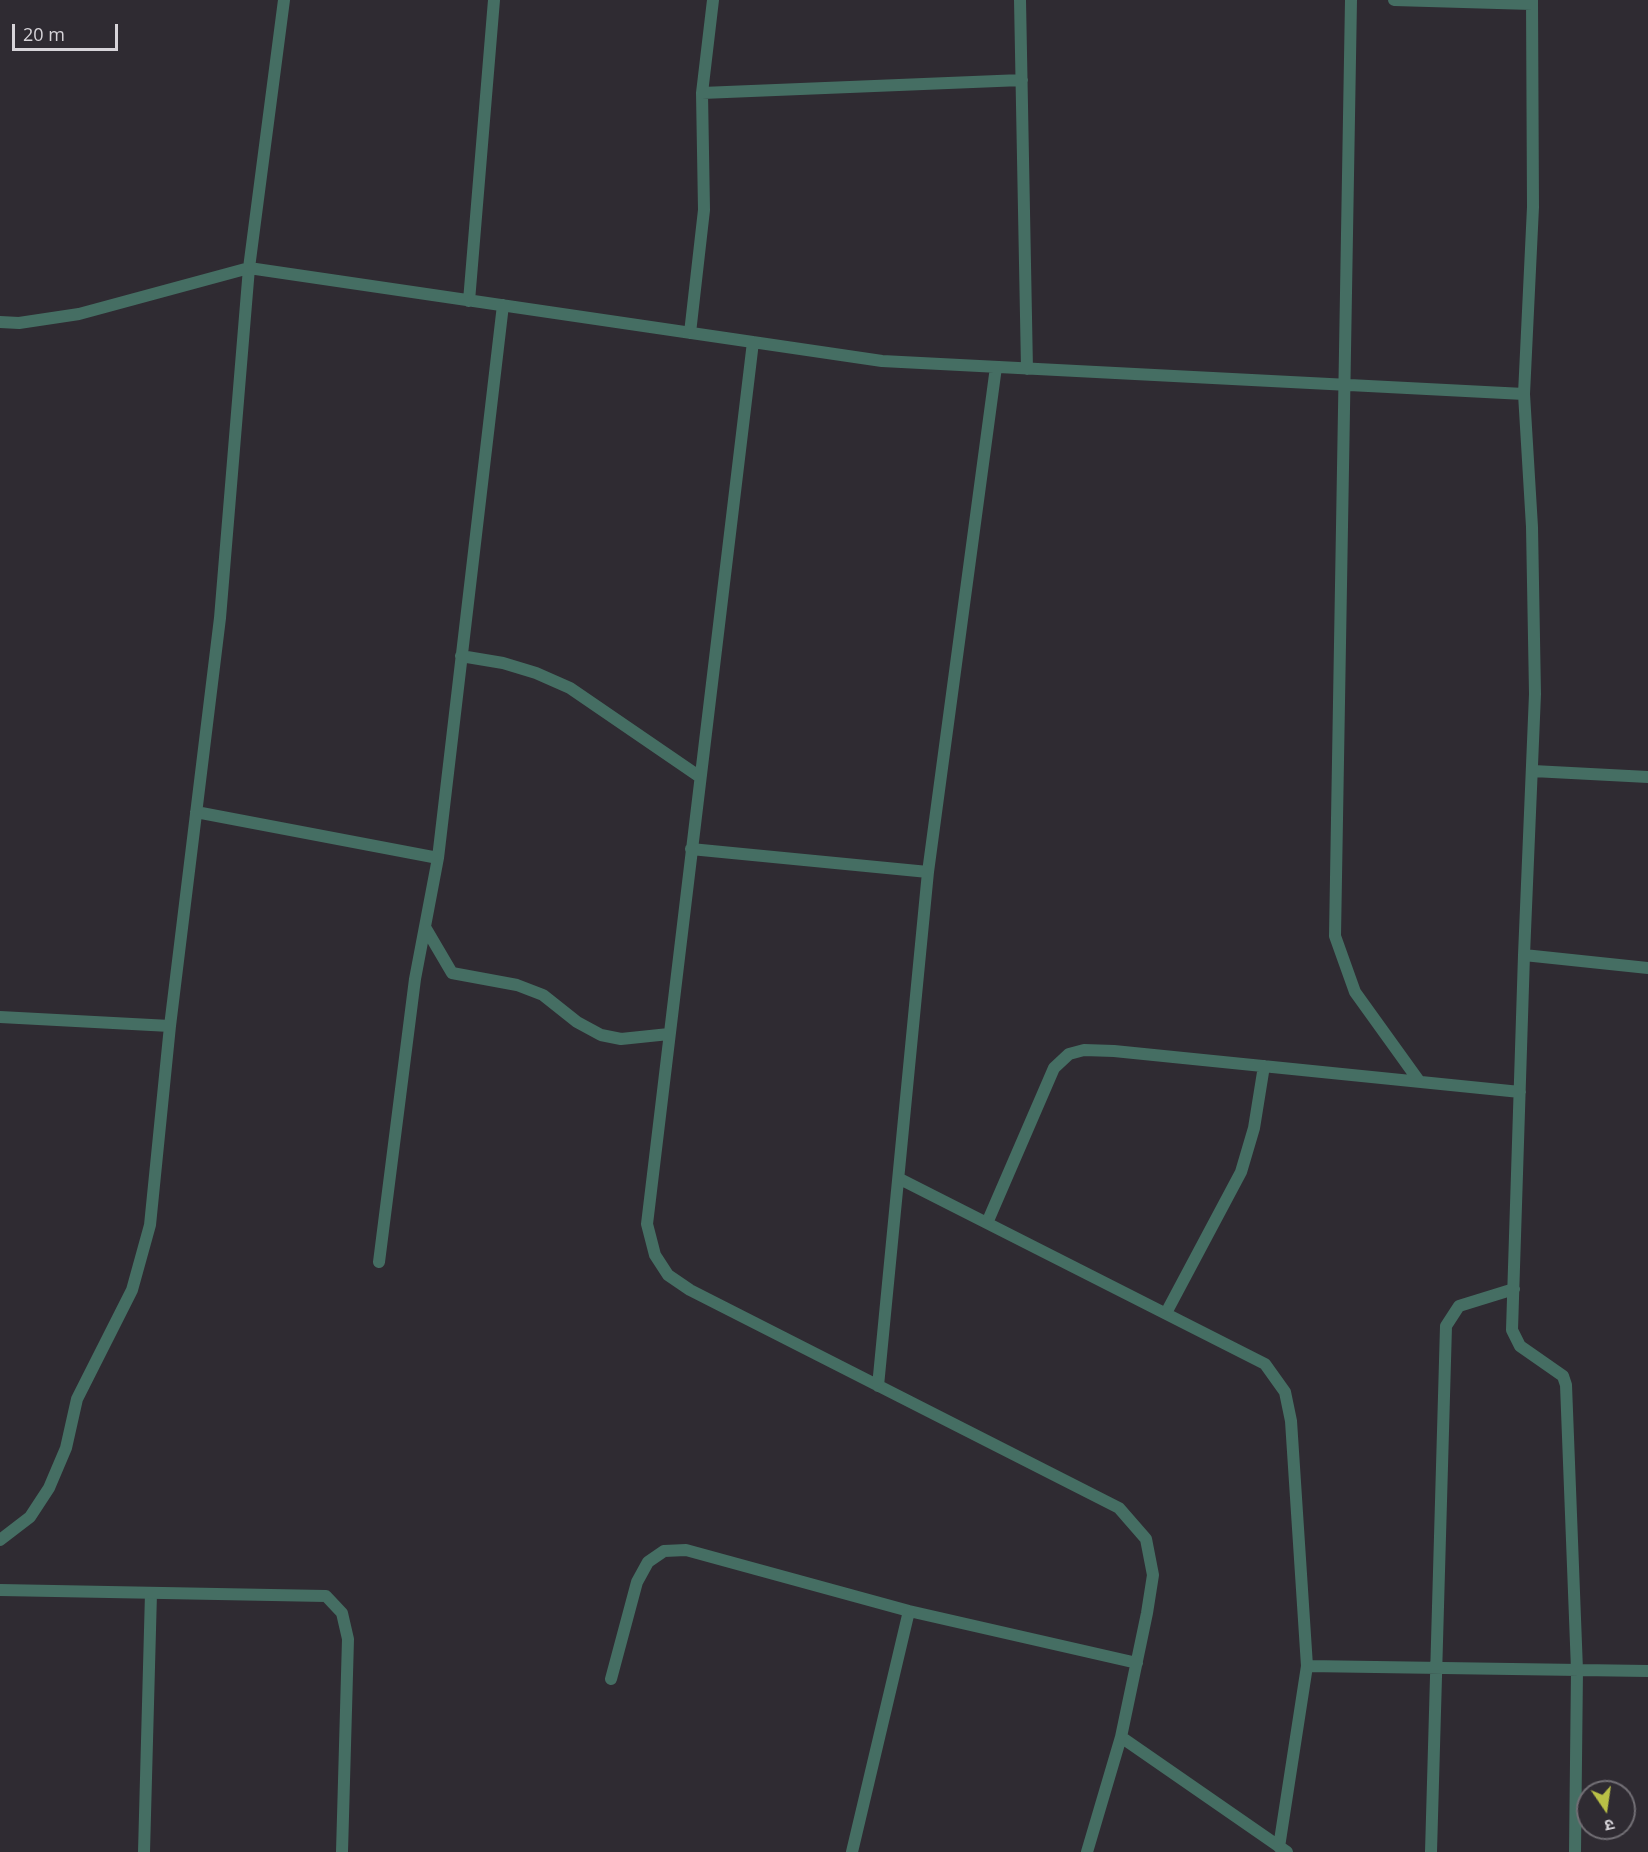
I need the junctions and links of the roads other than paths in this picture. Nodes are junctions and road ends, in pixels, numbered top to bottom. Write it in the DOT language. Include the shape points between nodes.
graph roads {
  1 [pos="284,0"];
  2 [pos="494,0"];
  3 [pos="713,0"];
  4 [pos="1020,0"];
  5 [pos="1351,0"];
  6 [pos="1394,0"];
  7 [pos="1532,2"];
  8 [pos="1022,80"];
  9 [pos="702,93"];
  10 [pos="249,268"];
  11 [pos="469,301"];
  12 [pos="503,306"];
  13 [pos="0,322"];
  14 [pos="690,333"];
  15 [pos="753,342"];
  16 [pos="996,367"];
  17 [pos="1027,369"];
  18 [pos="1345,385"];
  19 [pos="1524,394"];
  20 [pos="461,656"];
  21 [pos="1533,771"];
  22 [pos="700,777"];
  23 [pos="1648,777"];
  24 [pos="196,812"];
  25 [pos="692,849"];
  26 [pos="438,858"];
  27 [pos="928,873"];
  28 [pos="425,927"];
  29 [pos="1524,955"];
  30 [pos="1648,968"];
  31 [pos="0,1017"];
  32 [pos="170,1026"];
  33 [pos="669,1034"];
  34 [pos="1264,1066"];
  35 [pos="1419,1082"];
  36 [pos="1520,1092"];
  37 [pos="900,1179"];
  38 [pos="987,1223"];
  39 [pos="379,1262"];
  40 [pos="1514,1289"];
  41 [pos="1166,1313"];
  42 [pos="878,1386"];
  43 [pos="0,1540"];
  44 [pos="0,1590"];
  45 [pos="151,1593"];
  46 [pos="909,1611"];
  47 [pos="1137,1663"];
  48 [pos="1307,1666"];
  49 [pos="1436,1668"];
  50 [pos="1577,1670"];
  51 [pos="1648,1671"];
  52 [pos="611,1679"];
  53 [pos="1120,1737"];
  54 [pos="1283,1849"];
  55 [pos="144,1852"];
  56 [pos="342,1852"];
  57 [pos="852,1852"];
  58 [pos="1087,1852"];
  59 [pos="1431,1852"];
  60 [pos="1575,1852"];
  1 -- 10 [label="street"];
  2 -- 11 [label="street"];
  3 -- 9 [label="street"];
  4 -- 8 [label="street"];
  5 -- 18 [label="street"];
  6 -- 7 [label="street"];
  7 -- 19 [label="street" via="1533,207"];
  8 -- 9 [label="street"];
  8 -- 17 [label="street"];
  9 -- 14 [label="street" via="704,210"];
  10 -- 11 [label="street"];
  10 -- 13 [label="street" via="79,314"];
  10 -- 24 [label="street" via="220,618"];
  11 -- 12 [label="street"];
  12 -- 14 [label="street"];
  12 -- 20 [label="street"];
  14 -- 15 [label="street"];
  15 -- 16 [label="street" via="882,361"];
  15 -- 22 [label="street"];
  16 -- 17 [label="street"];
  16 -- 27 [label="street"];
  17 -- 18 [label="street"];
  18 -- 19 [label="street"];
  18 -- 35 [label="street" via="1335,936 1355,992"];
  19 -- 21 [label="street" via="1532,527"];
  20 -- 22 [label="street" via="503,663 570,688"];
  20 -- 26 [label="street"];
  21 -- 23 [label="street"];
  21 -- 29 [label="street"];
  22 -- 25 [label="street"];
  24 -- 26 [label="street"];
  24 -- 32 [label="street"];
  25 -- 27 [label="street"];
  25 -- 33 [label="street"];
  26 -- 28 [label="street"];
  27 -- 37 [label="street"];
  28 -- 33 [label="street" via="452,973 517,985 543,995 601,1035 621,1039"];
  28 -- 39 [label="street"];
  29 -- 30 [label="street"];
  29 -- 36 [label="street"];
  31 -- 32 [label="street"];
  32 -- 43 [label="street" via="150,1225 132,1290 77,1398 66,1448 49,1488 30,1517"];
  33 -- 42 [label="street" via="647,1224 655,1255 668,1275 690,1290"];
  34 -- 35 [label="street"];
  34 -- 38 [label="street" via="1114,1051 1069,1054 1054,1068"];
  34 -- 41 [label="street" via="1254,1128 1241,1172"];
  35 -- 36 [label="street"];
  36 -- 40 [label="street"];
  37 -- 38 [label="street"];
  37 -- 42 [label="street"];
  38 -- 41 [label="street"];
  40 -- 49 [label="street" via="1460,1306 1446,1326"];
  40 -- 50 [label="street" via="1512,1330 1520,1346 1553,1367 1566,1385"];
  41 -- 48 [label="street" via="1265,1364 1284,1392 1291,1421"];
  42 -- 47 [label="street" via="1119,1508 1146,1539 1153,1575"];
  44 -- 45 [label="street"];
  45 -- 55 [label="street"];
  45 -- 56 [label="street" via="326,1596 342,1613 348,1639"];
  46 -- 47 [label="street"];
  46 -- 52 [label="street" via="686,1550 664,1551 648,1562 637,1582"];
  46 -- 57 [label="street"];
  47 -- 53 [label="street"];
  48 -- 49 [label="street"];
  48 -- 54 [label="street"];
  49 -- 50 [label="street"];
  49 -- 59 [label="street"];
  50 -- 51 [label="street"];
  50 -- 60 [label="street"];
  53 -- 54 [label="street"];
  53 -- 58 [label="street"];
}
